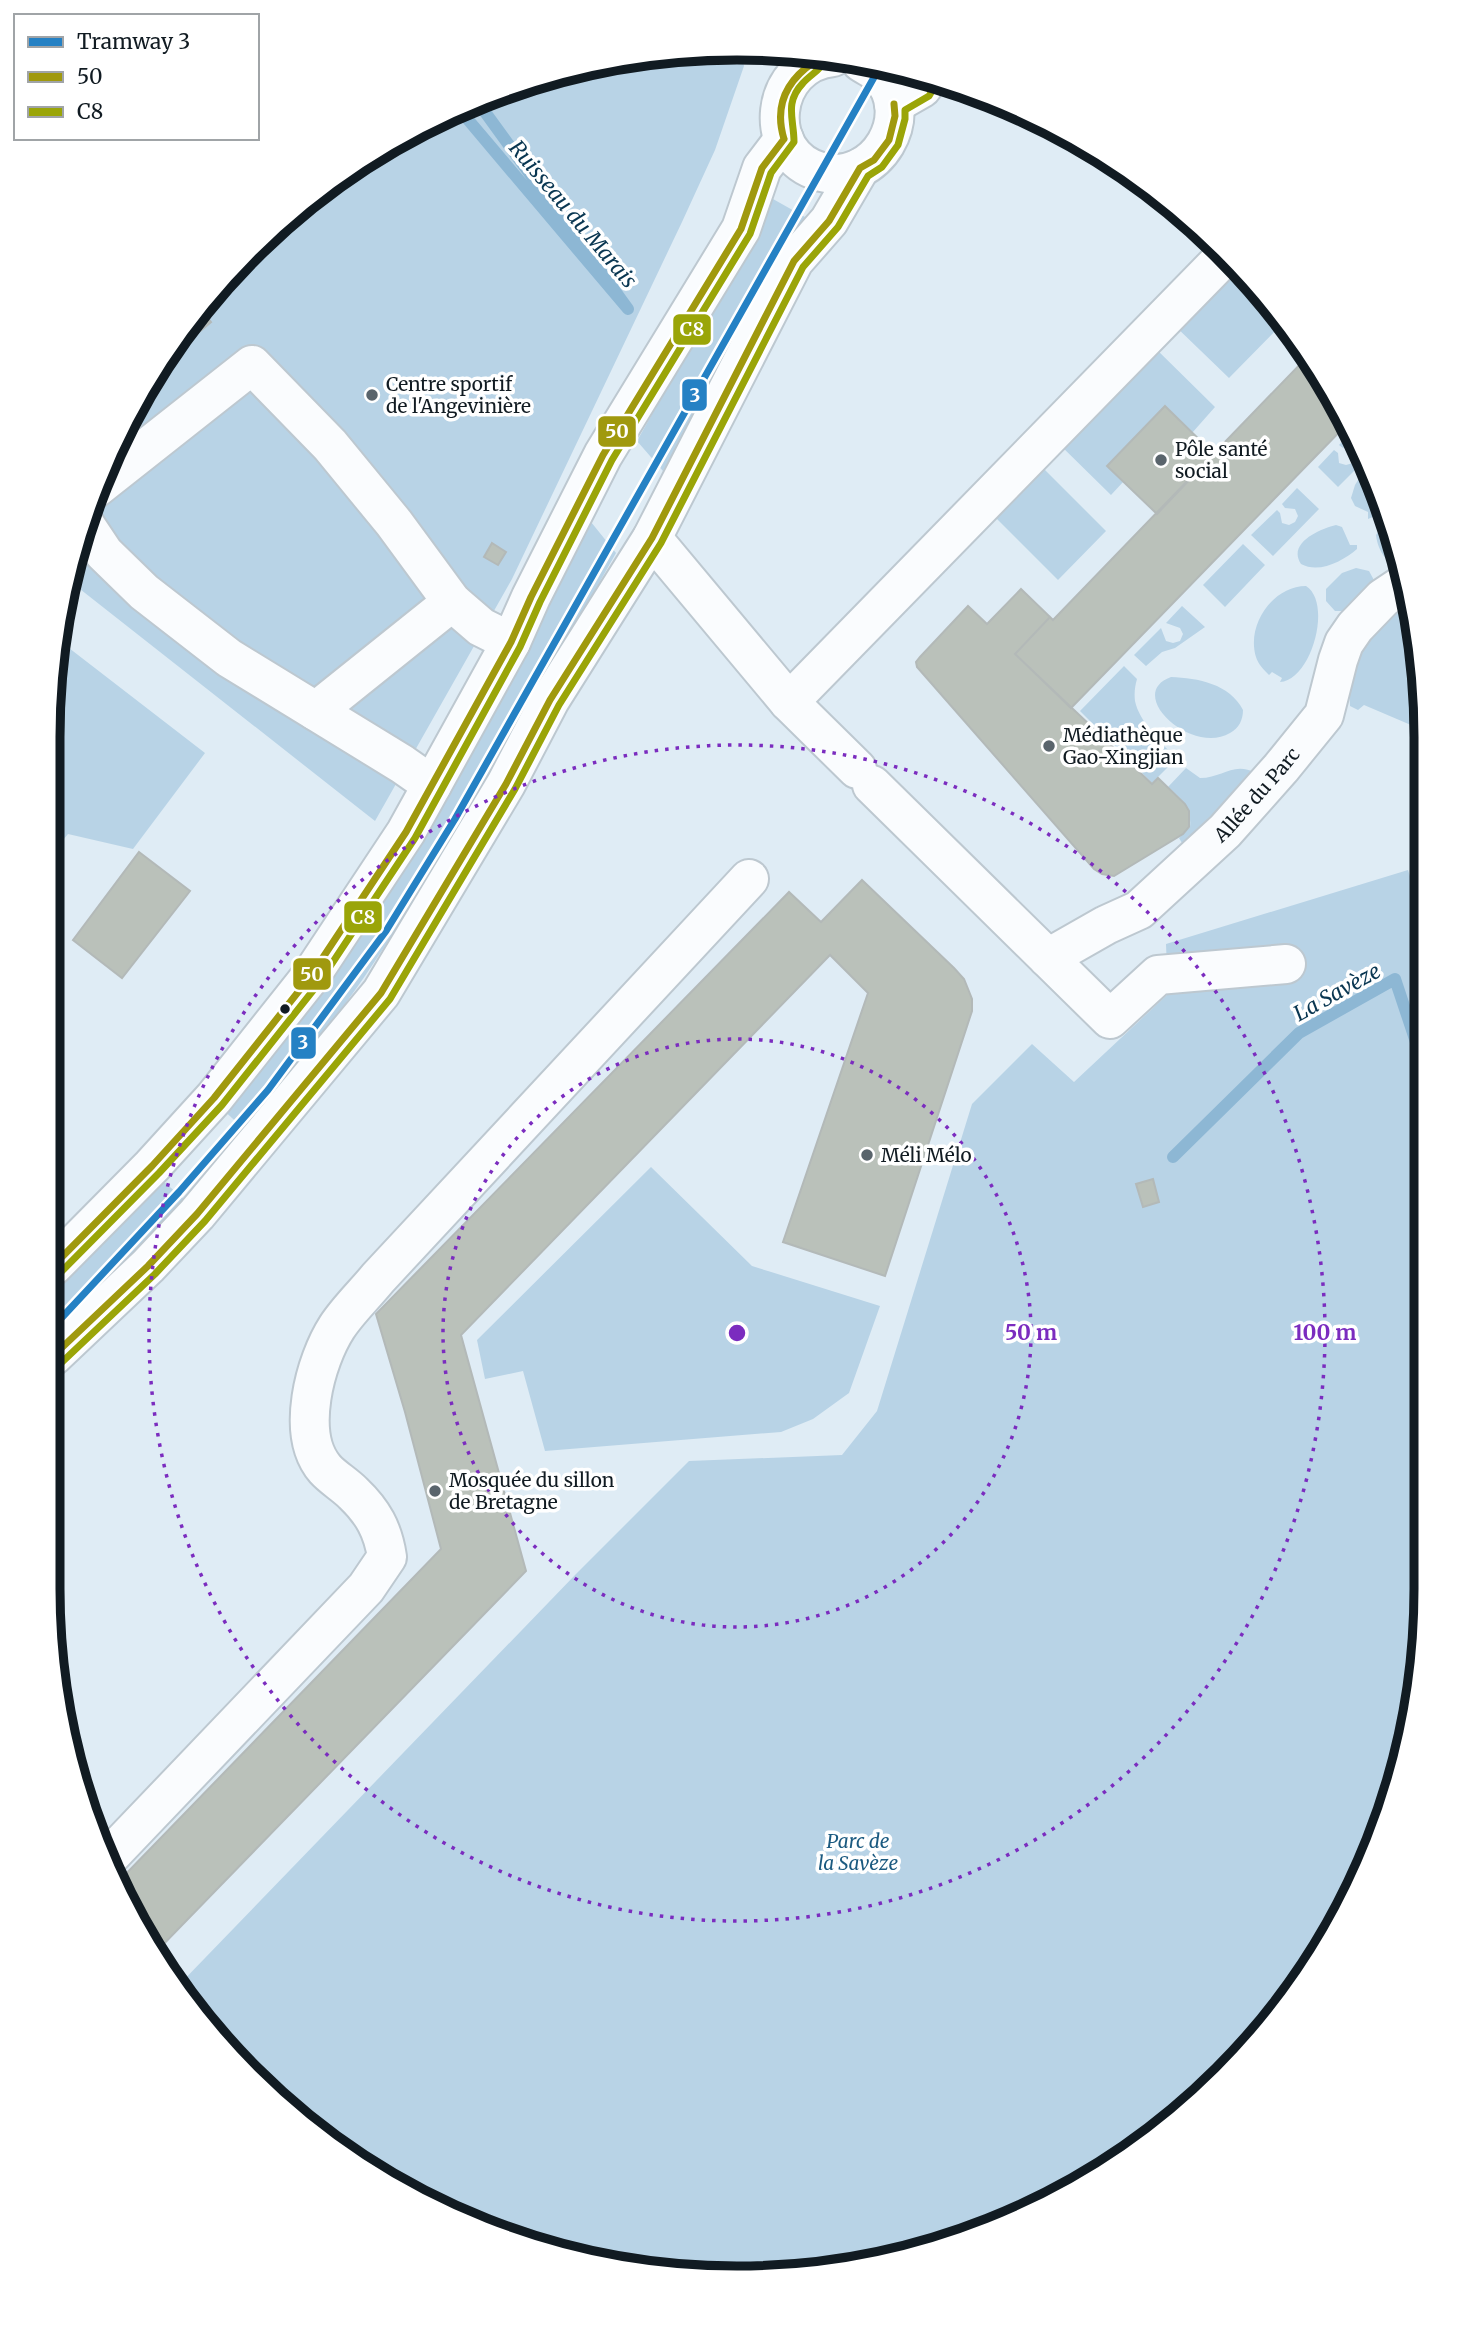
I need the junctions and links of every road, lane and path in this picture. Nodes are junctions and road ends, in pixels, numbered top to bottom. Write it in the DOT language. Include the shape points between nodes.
graph roads {
  1 [pos="806,63"];
  2 [pos="881,76"];
  3 [pos="923,86"];
  4 [pos="894,104"];
  5 [pos="784,139"];
  6 [pos="860,168"];
  7 [pos="1219,262"];
  8 [pos="112,475"];
  9 [pos="91,533"];
  10 [pos="652,538"];
  11 [pos="1397,589"];
  12 [pos="452,602"];
  13 [pos="511,642"];
  14 [pos="789,702"];
  15 [pos="316,712"];
  16 [pos="432,785"];
  17 [pos="749,879"];
  18 [pos="1048,958"];
  19 [pos="1286,964"];
  20 [pos="60,1259"];
  21 [pos="60,1349"];
  22 [pos="113,1852"];
  1 -- 5 [label="street" via="780,103"];
  2 -- 4 [label="street"];
  3 -- 4 [label="street"];
  4 -- 6 [label="street" via="889,140 874,160"];
  5 -- 6 [label="street" via="796,156 821,172"];
  5 -- 13 [label="street" via="762,168 741,229 603,455"];
  6 -- 10 [label="street" via="829,220 794,261"];
  7 -- 14 [label="street"];
  8 -- 12 [label="street" via="252,365 330,445"];
  9 -- 15 [label="street" via="144,592 229,659"];
  10 -- 14 [label="street"];
  10 -- 21 [label="street" via="550,700 506,784 381,993 197,1214"];
  11 -- 18 [label="street, Allée du Parc" via="1383,598 1344,643 1324,715 1225,831 1139,910"];
  12 -- 13 [label="street" via="481,627"];
  12 -- 15 [label="street"];
  13 -- 16 [label="street"];
  14 -- 18 [label="street"];
  15 -- 16 [label="street"];
  16 -- 20 [label="street" via="310,977 214,1098"];
  17 -- 22 [label="street" via="338,1326 323,1352 314,1382 312,1438 322,1466 373,1514 387,1557 366,1588"];
  18 -- 19 [label="street" via="1110,1019 1158,975"];
}
